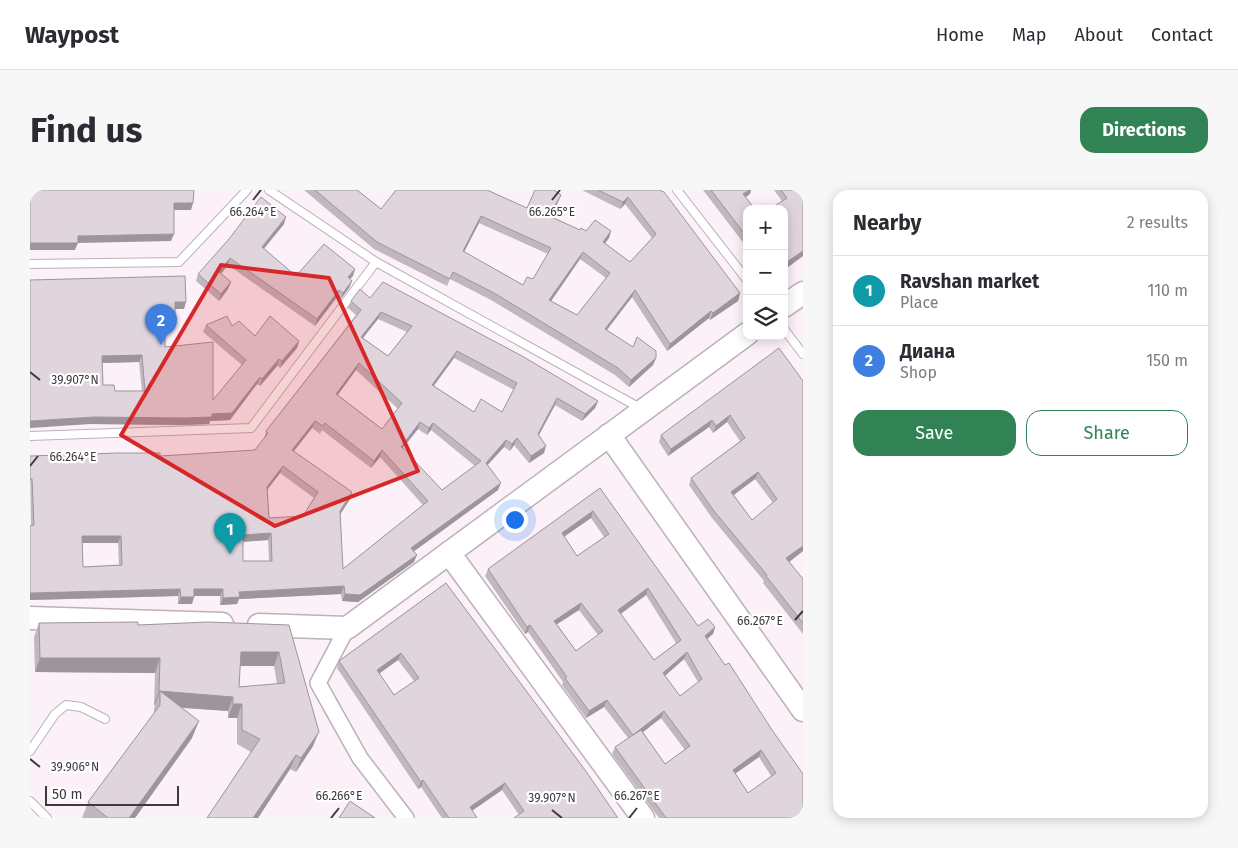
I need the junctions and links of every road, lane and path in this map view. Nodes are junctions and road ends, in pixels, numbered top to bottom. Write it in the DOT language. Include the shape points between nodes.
graph roads {
  1 [pos="246,190"];
  2 [pos="269,190"];
  3 [pos="677,190"];
  4 [pos="376,262"];
  5 [pos="30,264"];
  6 [pos="743,275"];
  7 [pos="803,293"];
  8 [pos="788,303"];
  9 [pos="788,334"];
  10 [pos="743,337"];
  11 [pos="803,354"];
  12 [pos="643,410"];
  13 [pos="609,435"];
  14 [pos="30,436"];
  15 [pos="449,553"];
  16 [pos="30,618"];
  17 [pos="347,628"];
  18 [pos="803,710"];
  19 [pos="105,719"];
  20 [pos="30,751"];
  21 [pos="30,801"];
  22 [pos="47,818"];
  23 [pos="406,818"];
  24 [pos="643,818"];
  1 -- 5 [label="lane" via="179,262"];
  2 -- 4 [label="lane"];
  3 -- 6 [label="lane"];
  4 -- 12 [label="lane"];
  4 -- 14 [label="lane" via="251,428"];
  7 -- 8 [label="street"];
  9 -- 11 [label="lane"];
  10 -- 12 [label="street"];
  12 -- 13 [label="street"];
  13 -- 15 [label="street"];
  13 -- 18 [label="street"];
  15 -- 17 [label="street"];
  15 -- 24 [label="street"];
  16 -- 17 [label="street"];
  17 -- 23 [label="street" via="318,683 360,758"];
  19 -- 20 [label="lane" via="81,707 66,705 55,714"];
  21 -- 22 [label="lane"];
}
